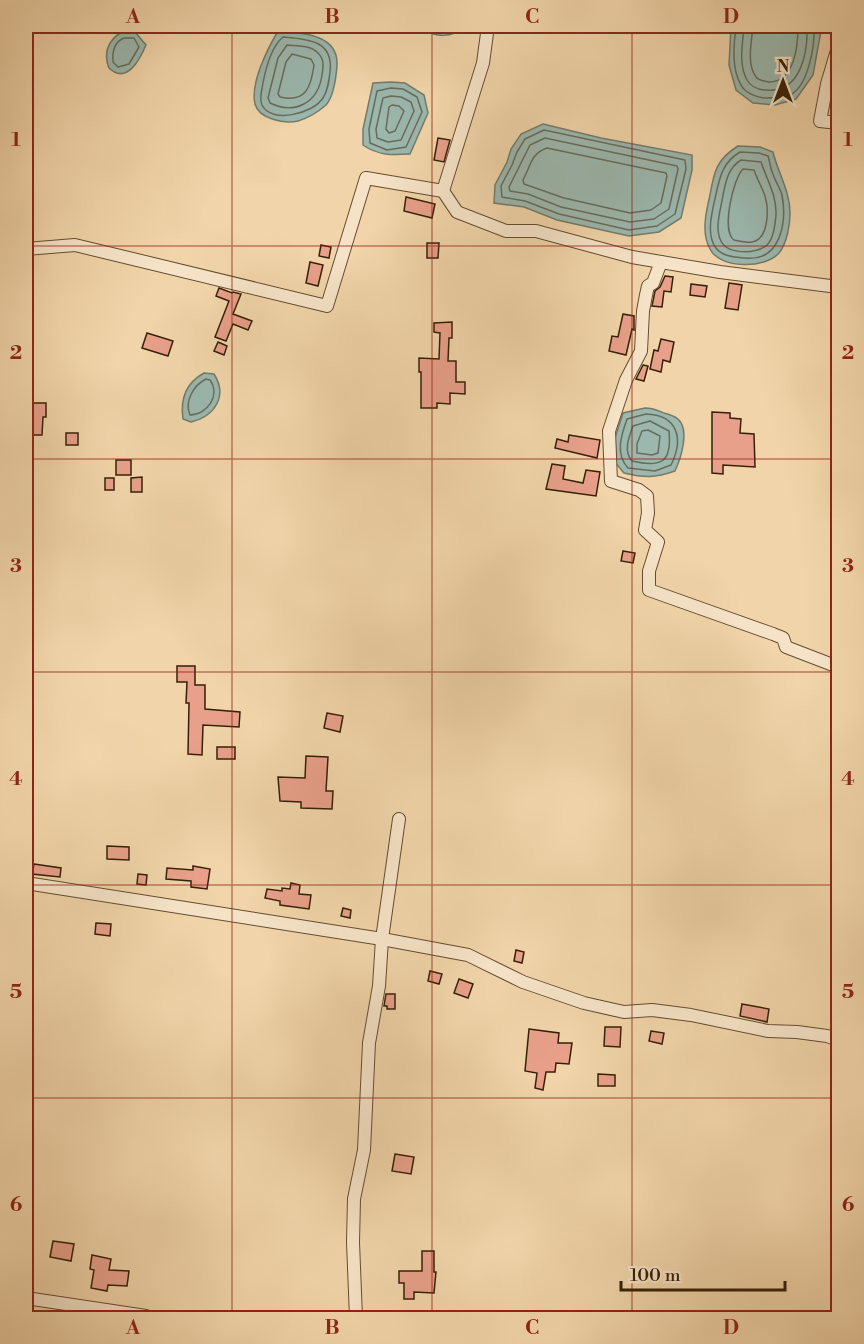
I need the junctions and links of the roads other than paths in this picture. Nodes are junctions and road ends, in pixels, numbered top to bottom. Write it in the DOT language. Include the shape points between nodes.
graph roads {
  1 [pos="488,26"];
  2 [pos="838,47"];
  3 [pos="838,123"];
  4 [pos="443,191"];
  5 [pos="26,249"];
  6 [pos="661,262"];
  7 [pos="838,287"];
  8 [pos="838,667"];
  9 [pos="399,819"];
  10 [pos="26,883"];
  11 [pos="382,939"];
  12 [pos="838,1040"];
  13 [pos="26,1298"];
  14 [pos="83,1305"];
  15 [pos="84,1318"];
  16 [pos="151,1318"];
  17 [pos="357,1318"];
  1 -- 4 [label="street" via="483,63"];
  2 -- 3 [label="street" via="820,121"];
  4 -- 5 [label="street" via="366,178 327,306 75,245"];
  4 -- 6 [label="street" via="457,212 506,231 536,231"];
  6 -- 7 [label="street"];
  6 -- 8 [label="street" via="645,295 642,351 626,380 609,431 611,481 647,496 645,530 658,542 649,571 649,590 774,634 783,638 786,647"];
  9 -- 11 [label="street"];
  10 -- 11 [label="street"];
  11 -- 12 [label="street" via="468,955 523,982 584,1004 624,1012 652,1010 691,1015"];
  11 -- 17 [label="street" via="369,1043 364,1150 354,1199 352,1242"];
  13 -- 14 [label="street"];
  14 -- 15 [label="street"];
  14 -- 16 [label="street"];
}
